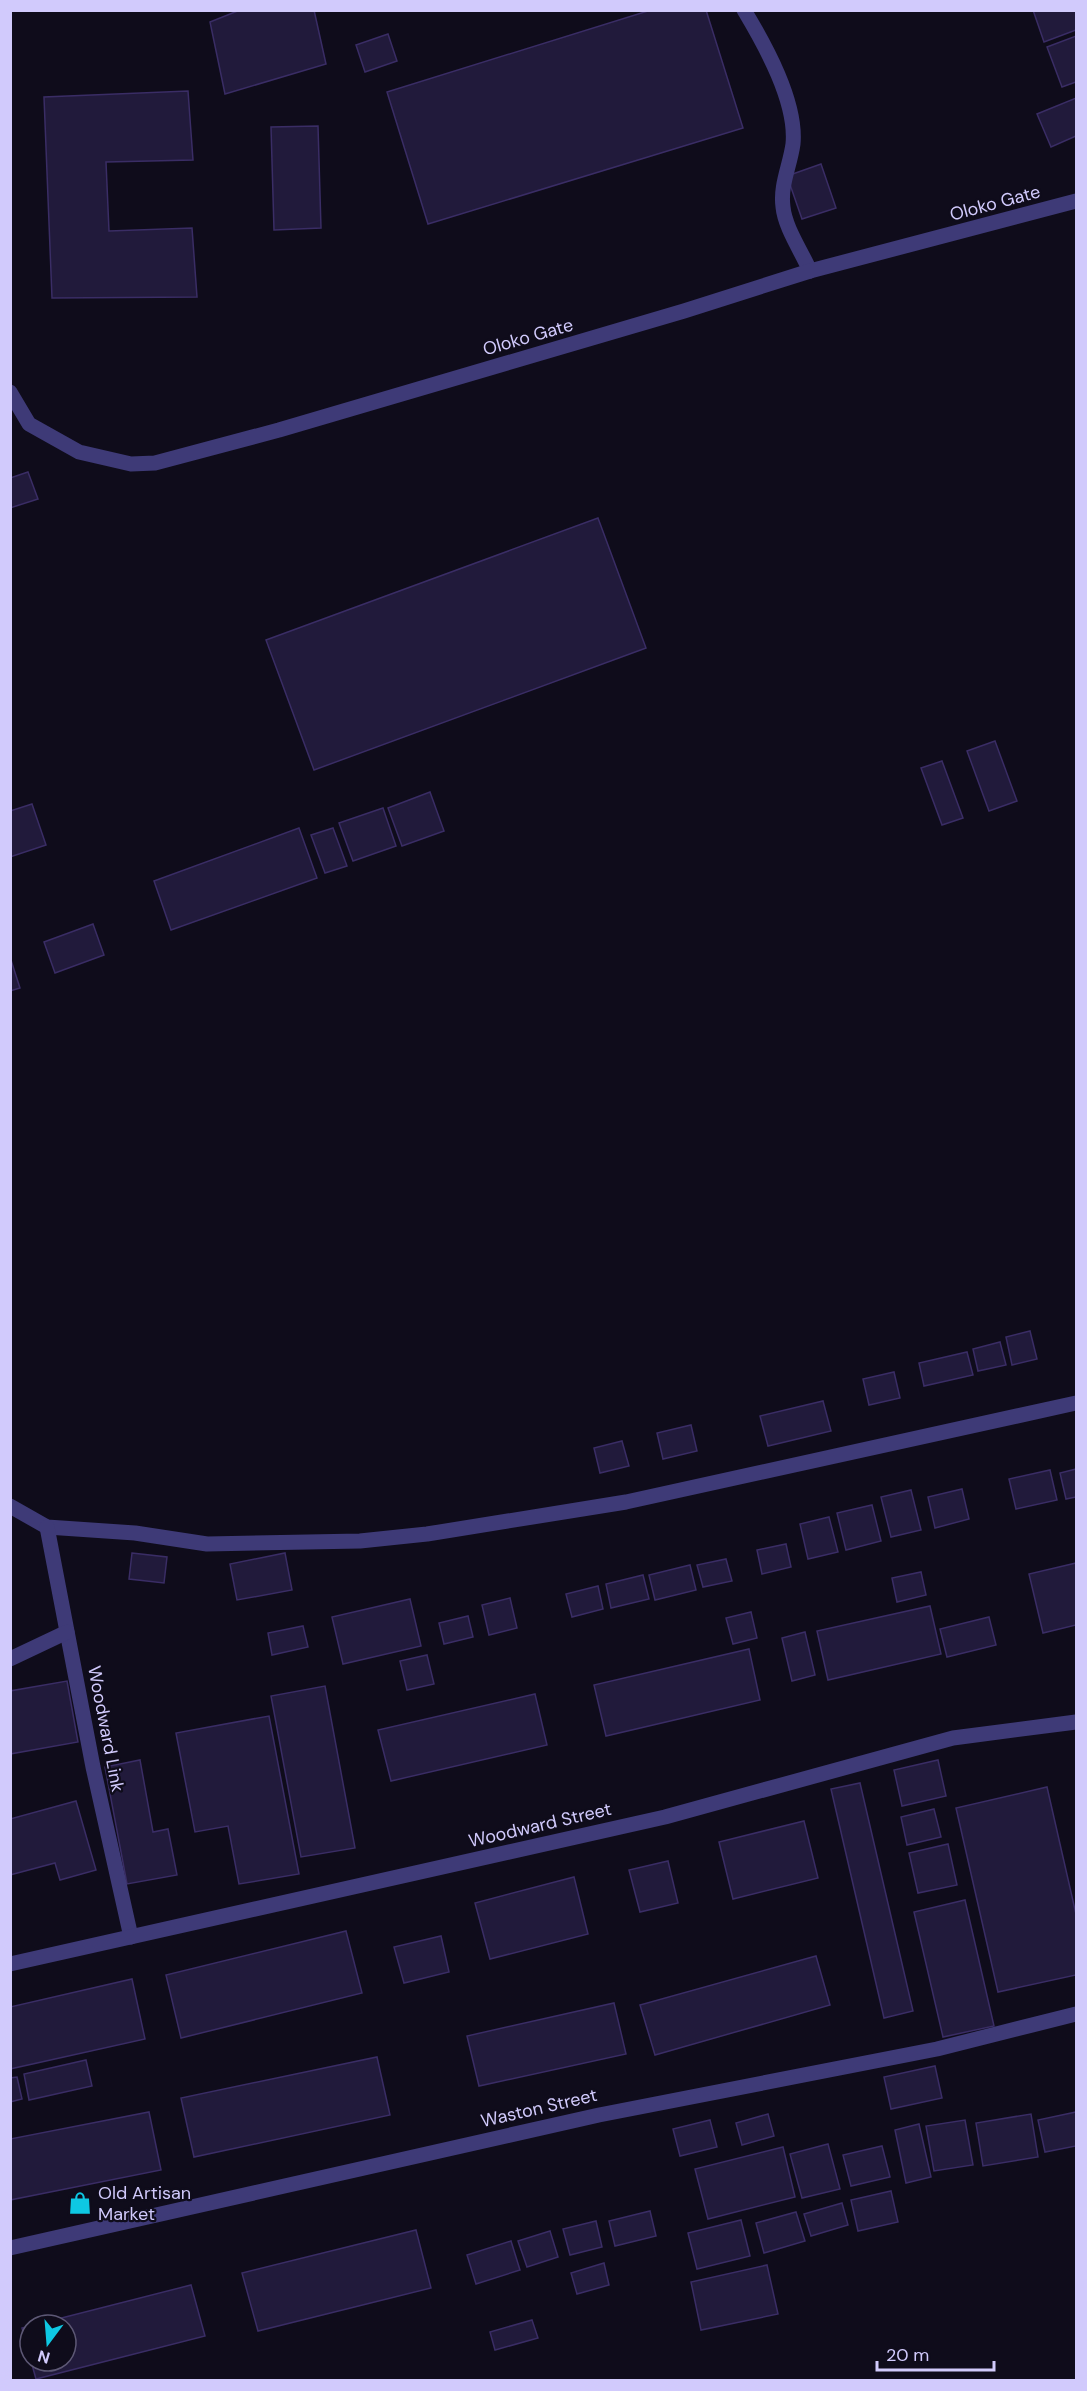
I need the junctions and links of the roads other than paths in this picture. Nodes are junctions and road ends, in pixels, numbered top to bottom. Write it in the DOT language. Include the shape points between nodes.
graph roads {
  1 [pos="744,10"];
  2 [pos="1077,201"];
  3 [pos="810,271"];
  4 [pos="10,392"];
  5 [pos="1077,1403"];
  6 [pos="10,1506"];
  7 [pos="47,1527"];
  8 [pos="67,1632"];
  9 [pos="10,1659"];
  10 [pos="1077,1722"];
  11 [pos="131,1937"];
  12 [pos="10,1964"];
  13 [pos="1077,2014"];
  14 [pos="10,2248"];
  1 -- 3 [label="street" via="759,34 789,110 793,142 782,188 783,210"];
  2 -- 3 [label="street, Oloko Gate"];
  3 -- 4 [label="street, Oloko Gate" via="290,427 155,463 131,464 79,452 29,424"];
  5 -- 7 [label="street" via="626,1502 427,1534 317,1543 207,1544 135,1533"];
  6 -- 7 [label="street"];
  7 -- 8 [label="street, Woodward Link"];
  8 -- 9 [label="street"];
  8 -- 11 [label="street, Woodward Link"];
  10 -- 11 [label="street, Woodward Street" via="953,1738 665,1817"];
  11 -- 12 [label="street, Woodward Street"];
  13 -- 14 [label="street, Waston Street" via="937,2049 599,2115"];
}
